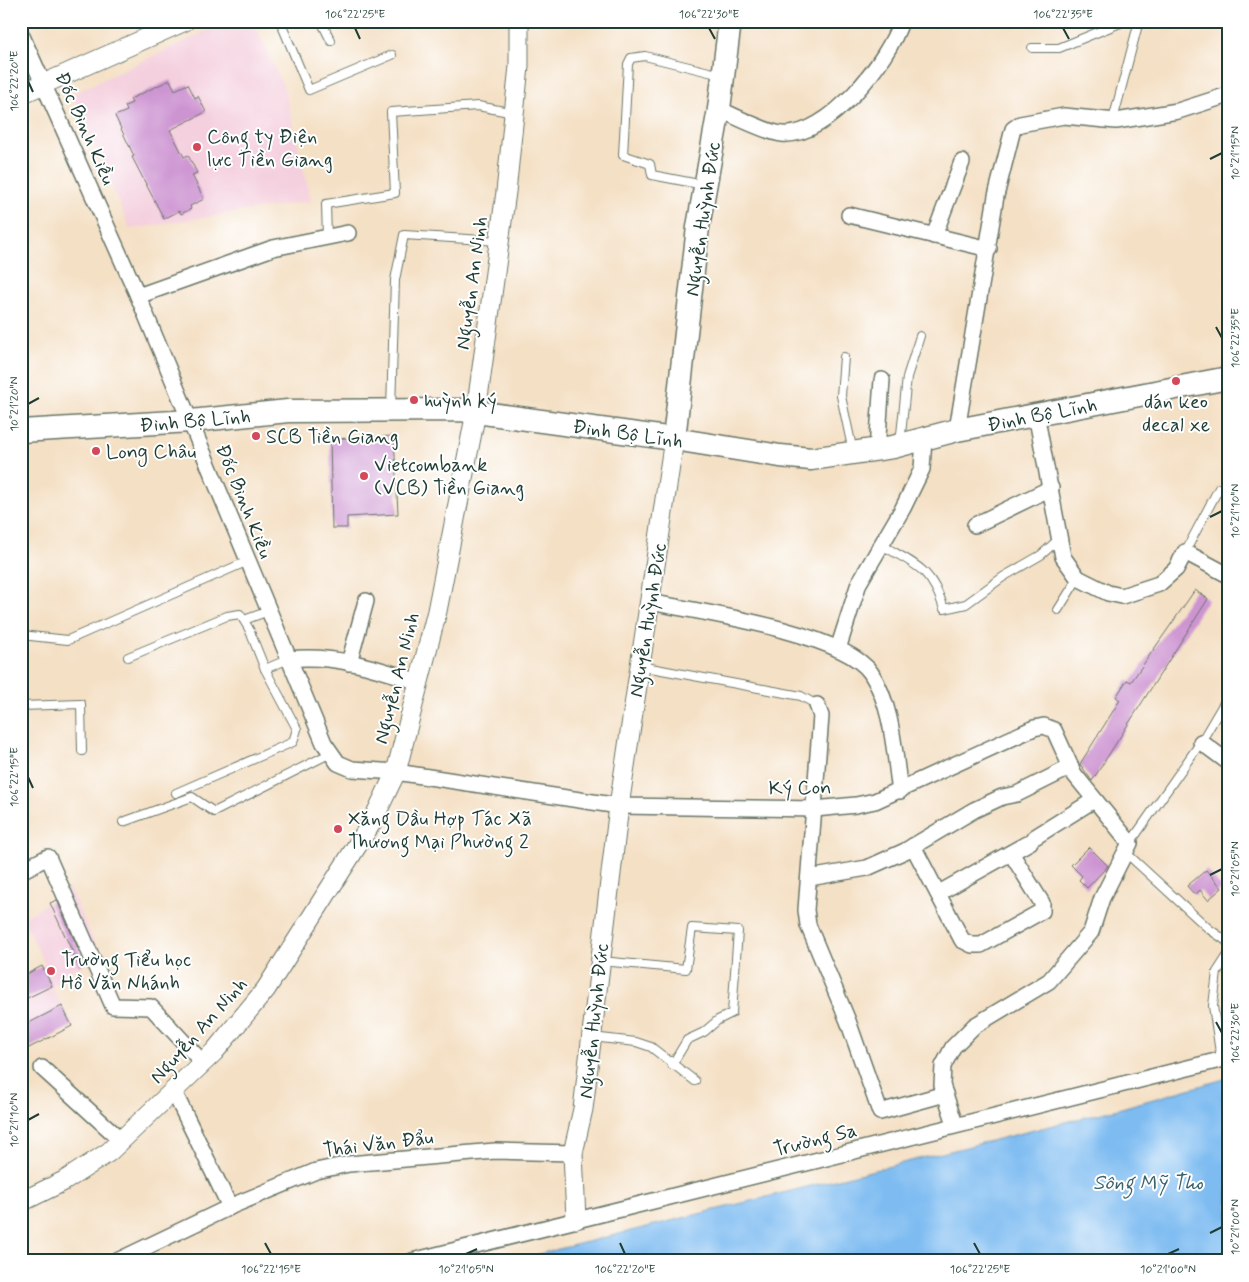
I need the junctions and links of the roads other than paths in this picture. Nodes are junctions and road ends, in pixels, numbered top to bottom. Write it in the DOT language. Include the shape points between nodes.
graph roads {
  1 [pos="185,21"];
  2 [pos="280,21"];
  3 [pos="321,21"];
  4 [pos="519,21"];
  5 [pos="730,21"];
  6 [pos="901,21"];
  7 [pos="1125,21"];
  8 [pos="1139,21"];
  9 [pos="21,34"];
  10 [pos="331,41"];
  11 [pos="1032,48"];
  12 [pos="392,55"];
  13 [pos="723,76"];
  14 [pos="44,83"];
  15 [pos="21,94"];
  16 [pos="1228,95"];
  17 [pos="718,109"];
  18 [pos="514,113"];
  19 [pos="1113,120"];
  20 [pos="962,162"];
  21 [pos="706,186"];
  22 [pos="849,215"];
  23 [pos="348,233"];
  24 [pos="934,236"];
  25 [pos="327,237"];
  26 [pos="499,241"];
  27 [pos="989,249"];
  28 [pos="138,296"];
  29 [pos="920,336"];
  30 [pos="844,357"];
  31 [pos="1228,378"];
  32 [pos="882,380"];
  33 [pos="391,409"];
  34 [pos="476,412"];
  35 [pos="1036,414"];
  36 [pos="191,421"];
  37 [pos="957,430"];
  38 [pos="21,431"];
  39 [pos="674,439"];
  40 [pos="924,439"];
  41 [pos="899,446"];
  42 [pos="878,450"];
  43 [pos="854,454"];
  44 [pos="1051,488"];
  45 [pos="1219,488"];
  46 [pos="975,525"];
  47 [pos="1059,538"];
  48 [pos="880,544"];
  49 [pos="1185,552"];
  50 [pos="248,561"];
  51 [pos="1228,575"];
  52 [pos="1078,578"];
  53 [pos="366,601"];
  54 [pos="649,602"];
  55 [pos="1058,610"];
  56 [pos="269,611"];
  57 [pos="244,620"];
  58 [pos="21,635"];
  59 [pos="838,649"];
  60 [pos="128,658"];
  61 [pos="289,659"];
  62 [pos="349,662"];
  63 [pos="640,666"];
  64 [pos="265,669"];
  65 [pos="418,682"];
  66 [pos="1228,696"];
  67 [pos="817,705"];
  68 [pos="21,706"];
  69 [pos="1201,742"];
  70 [pos="82,752"];
  71 [pos="331,753"];
  72 [pos="1228,762"];
  73 [pos="1071,767"];
  74 [pos="396,772"];
  75 [pos="900,791"];
  76 [pos="176,794"];
  77 [pos="1094,800"];
  78 [pos="619,806"];
  79 [pos="815,808"];
  80 [pos="123,822"];
  81 [pos="913,846"];
  82 [pos="1127,847"];
  83 [pos="1011,852"];
  84 [pos="21,871"];
  85 [pos="809,878"];
  86 [pos="939,893"];
  87 [pos="1228,942"];
  88 [pos="1228,955"];
  89 [pos="599,961"];
  90 [pos="590,1037"];
  91 [pos="1225,1059"];
  92 [pos="203,1063"];
  93 [pos="672,1065"];
  94 [pos="42,1068"];
  95 [pos="695,1081"];
  96 [pos="174,1092"];
  97 [pos="945,1094"];
  98 [pos="955,1124"];
  99 [pos="122,1141"];
  100 [pos="574,1153"];
  101 [pos="21,1202"];
  102 [pos="230,1207"];
  103 [pos="576,1219"];
  104 [pos="117,1261"];
  105 [pos="412,1261"];
  1 -- 14 [label="street"];
  2 -- 12 [label="lane" via="309,90"];
  3 -- 10 [label="lane"];
  4 -- 18 [label="street, Nguyễn An Ninh"];
  5 -- 13 [label="main road, Nguyễn Huỳnh Đức"];
  6 -- 17 [label="street" via="882,60 862,84 832,114 808,129 781,134"];
  7 -- 11 [label="lane" via="1059,48"];
  8 -- 19 [label="lane"];
  9 -- 14 [label="street, Đốc Binh Kiều"];
  13 -- 17 [label="main road, Nguyễn Huỳnh Đức"];
  13 -- 21 [label="lane" via="645,56 630,58 628,64 623,155 650,164 652,175"];
  14 -- 15 [label="street"];
  14 -- 28 [label="street, Đốc Binh Kiều"];
  16 -- 19 [label="street" via="1178,112"];
  17 -- 21 [label="main road, Nguyễn Huỳnh Đức"];
  18 -- 25 [label="lane" via="478,106 392,112 395,193 326,204"];
  18 -- 26 [label="street, Nguyễn An Ninh"];
  19 -- 27 [label="street" via="1064,116 1020,124 1013,129 996,196"];
  20 -- 24 [label="street"];
  21 -- 39 [label="main road, Nguyễn Huỳnh Đức" via="698,227"];
  22 -- 24 [label="street"];
  23 -- 25 [label="street"];
  24 -- 27 [label="street"];
  25 -- 28 [label="street" via="273,248"];
  26 -- 33 [label="lane" via="404,235 395,280"];
  26 -- 34 [label="street, Nguyễn An Ninh"];
  27 -- 37 [label="street"];
  28 -- 36 [label="street, Đốc Binh Kiều"];
  29 -- 41 [label="lane" via="907,377"];
  30 -- 43 [label="lane" via="841,396"];
  31 -- 35 [label="main road, Đinh Bộ Lĩnh"];
  32 -- 42 [label="street"];
  33 -- 34 [label="main road, Đinh Bộ Lĩnh"];
  33 -- 36 [label="main road, Đinh Bộ Lĩnh" via="288,411"];
  34 -- 39 [label="main road, Đinh Bộ Lĩnh"];
  34 -- 65 [label="street, Nguyễn An Ninh" via="437,611"];
  35 -- 37 [label="main road, Đinh Bộ Lĩnh"];
  35 -- 44 [label="street"];
  36 -- 38 [label="main road, Đinh Bộ Lĩnh"];
  36 -- 50 [label="street, Đốc Binh Kiều"];
  37 -- 40 [label="main road, Đinh Bộ Lĩnh"];
  39 -- 43 [label="main road, Đinh Bộ Lĩnh" via="780,456 811,458"];
  39 -- 54 [label="street, Nguyễn Huỳnh Đức"];
  40 -- 41 [label="main road, Đinh Bộ Lĩnh"];
  40 -- 48 [label="street" via="922,469"];
  41 -- 42 [label="main road, Đinh Bộ Lĩnh"];
  42 -- 43 [label="main road, Đinh Bộ Lĩnh"];
  44 -- 46 [label="street"];
  44 -- 47 [label="street"];
  45 -- 49 [label="lane"];
  47 -- 48 [label="lane" via="1041,555 966,604 944,609 937,587 925,570"];
  47 -- 52 [label="street" via="1063,557"];
  48 -- 59 [label="street" via="859,583"];
  49 -- 51 [label="street"];
  49 -- 52 [label="street" via="1176,569 1159,584 1122,596"];
  50 -- 56 [label="street, Đốc Binh Kiều"];
  50 -- 58 [label="lane" via="68,640"];
  52 -- 55 [label="lane"];
  53 -- 62 [label="street"];
  54 -- 59 [label="street" via="748,620"];
  54 -- 63 [label="street, Nguyễn Huỳnh Đức"];
  56 -- 57 [label="lane"];
  56 -- 61 [label="street, Đốc Binh Kiều"];
  57 -- 60 [label="lane" via="240,614 227,616"];
  57 -- 64 [label="lane"];
  59 -- 75 [label="street" via="864,664 872,674 887,712"];
  61 -- 62 [label="street" via="313,656"];
  61 -- 64 [label="lane"];
  61 -- 71 [label="street, Đốc Binh Kiều"];
  62 -- 65 [label="street"];
  63 -- 67 [label="lane" via="801,696"];
  63 -- 78 [label="street, Nguyễn Huỳnh Đức"];
  64 -- 76 [label="lane" via="297,729 293,742"];
  65 -- 74 [label="street, Nguyễn An Ninh"];
  66 -- 69 [label="lane"];
  67 -- 79 [label="street" via="821,716"];
  68 -- 70 [label="lane" via="81,704"];
  69 -- 72 [label="street"];
  69 -- 82 [label="lane"];
  71 -- 74 [label="street, Đốc Binh Kiều" via="338,763 352,769"];
  71 -- 80 [label="lane" via="214,812 192,796"];
  73 -- 75 [label="street, Ký Con" via="1054,730 1044,726"];
  73 -- 77 [label="street, Ký Con"];
  73 -- 81 [label="street" via="1017,794 974,810"];
  74 -- 78 [label="street, Ký Con"];
  74 -- 92 [label="street, Nguyễn An Ninh" via="372,822 266,989"];
  75 -- 79 [label="street, Ký Con" via="856,805"];
  77 -- 82 [label="street, Ký Con"];
  77 -- 83 [label="street"];
  78 -- 79 [label="street, Ký Con"];
  78 -- 89 [label="street, Nguyễn Huỳnh Đức"];
  79 -- 85 [label="street"];
  81 -- 85 [label="street" via="867,868"];
  81 -- 86 [label="street"];
  82 -- 87 [label="lane" via="1209,929"];
  82 -- 97 [label="street" via="1102,898 1091,932 1050,981 974,1026 953,1047 943,1066"];
  83 -- 86 [label="street"];
  83 -- 86 [label="street" via="1044,907 1036,917 981,945 972,945 962,940"];
  84 -- 92 [label="street" via="48,857 113,1006 151,1008"];
  85 -- 97 [label="street" via="808,925 852,1030 880,1112"];
  88 -- 91 [label="lane" via="1217,972 1213,1006"];
  89 -- 90 [label="street, Nguyễn Huỳnh Đức"];
  89 -- 93 [label="lane" via="686,970 692,928 738,931 732,1013 687,1040"];
  90 -- 93 [label="lane" via="636,1042 651,1047"];
  90 -- 100 [label="street, Nguyễn Huỳnh Đức" via="583,1109"];
  91 -- 98 [label="street, Trường Sa"];
  92 -- 96 [label="street, Nguyễn An Ninh"];
  93 -- 95 [label="lane"];
  94 -- 99 [label="street"];
  96 -- 99 [label="street, Nguyễn An Ninh"];
  96 -- 102 [label="street"];
  97 -- 98 [label="street"];
  98 -- 103 [label="street, Trường Sa"];
  99 -- 101 [label="street, Nguyễn An Ninh" via="64,1181"];
  100 -- 102 [label="street, Thái Văn Đẩu" via="496,1151 349,1164 316,1172"];
  100 -- 103 [label="street, Nguyễn Huỳnh Đức"];
  102 -- 104 [label="street, Thái Văn Đẩu"];
  103 -- 105 [label="street, Trường Sa"];
}
